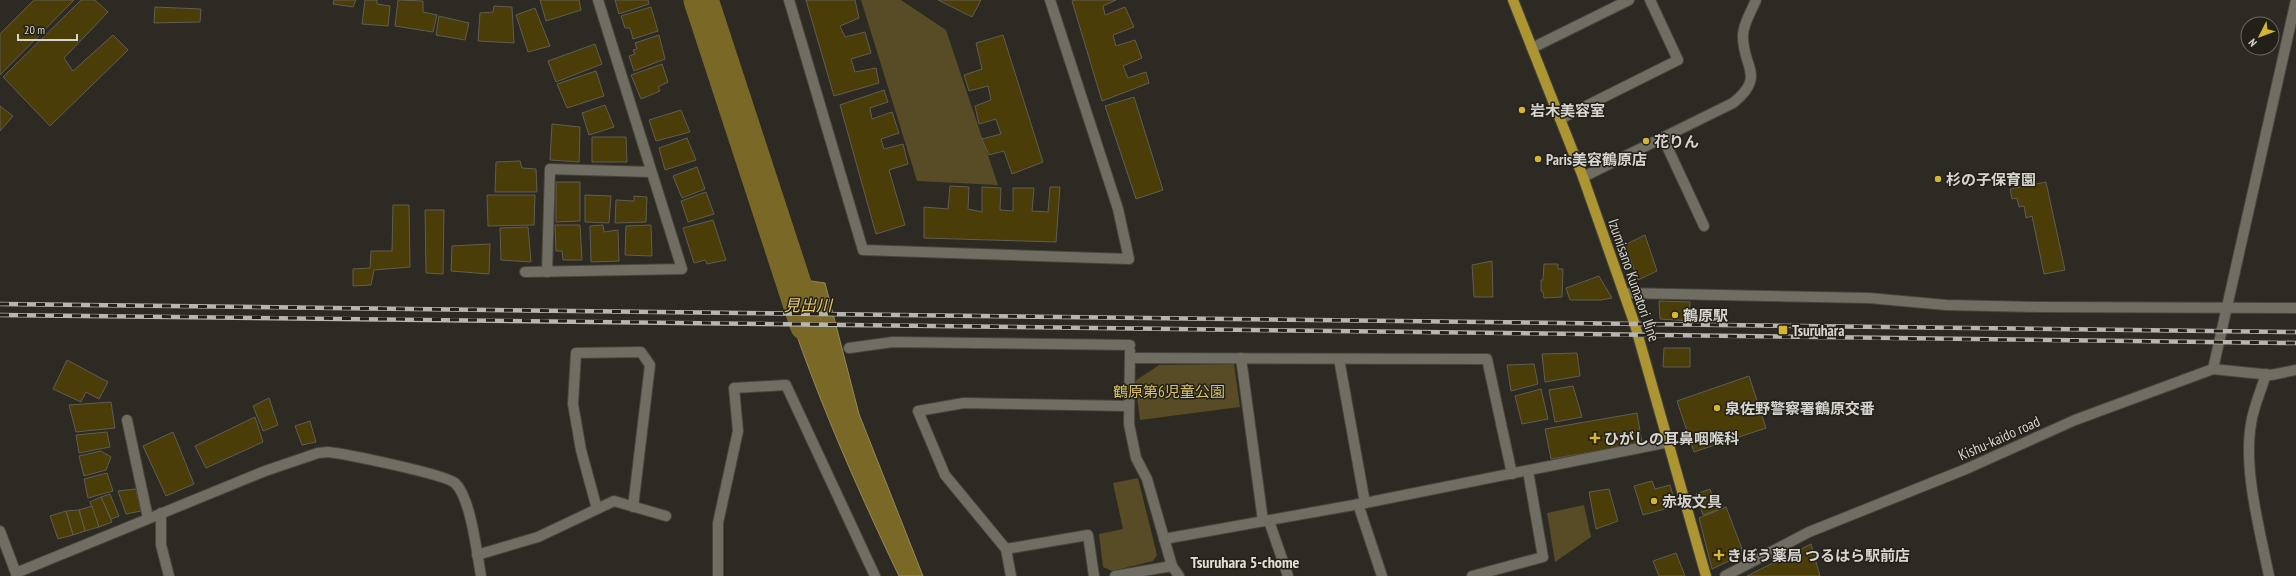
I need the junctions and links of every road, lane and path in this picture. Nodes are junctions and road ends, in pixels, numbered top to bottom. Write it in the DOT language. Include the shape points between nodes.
graph roads {
  1 [pos="598,0"];
  2 [pos="789,0"];
  3 [pos="1050,0"];
  4 [pos="1513,0"];
  5 [pos="1629,0"];
  6 [pos="1650,0"];
  7 [pos="1756,0"];
  8 [pos="2296,0"];
  9 [pos="1532,48"];
  10 [pos="1560,119"];
  11 [pos="1663,138"];
  12 [pos="651,172"];
  13 [pos="1583,177"];
  14 [pos="1704,226"];
  15 [pos="525,272"];
  16 [pos="548,272"];
  17 [pos="1624,294"];
  18 [pos="2296,308"];
  19 [pos="2226,309"];
  20 [pos="849,348"];
  21 [pos="1130,358"];
  22 [pos="1241,358"];
  23 [pos="1339,359"];
  24 [pos="2213,369"];
  25 [pos="2296,370"];
  26 [pos="2266,374"];
  27 [pos="1128,406"];
  28 [pos="127,420"];
  29 [pos="1669,442"];
  30 [pos="1528,471"];
  31 [pos="1512,474"];
  32 [pos="1361,504"];
  33 [pos="633,507"];
  34 [pos="597,509"];
  35 [pos="161,513"];
  36 [pos="666,516"];
  37 [pos="148,518"];
  38 [pos="1266,521"];
  39 [pos="0,531"];
  40 [pos="1164,540"];
  41 [pos="1006,550"];
  42 [pos="477,556"];
  43 [pos="1172,566"];
  44 [pos="17,574"];
  45 [pos="169,576"];
  46 [pos="481,576"];
  47 [pos="718,576"];
  48 [pos="875,576"];
  49 [pos="1011,576"];
  50 [pos="1094,576"];
  51 [pos="1115,576"];
  52 [pos="1179,576"];
  53 [pos="1288,576"];
  54 [pos="1382,576"];
  55 [pos="1472,576"];
  56 [pos="1706,576"];
  57 [pos="1725,576"];
  58 [pos="2268,576"];
  1 -- 12 [label="street"];
  2 -- 3 [label="street" via="863,250 1129,259 1118,208"];
  4 -- 9 [label="main road, Izumisano Kumatori Line"];
  5 -- 9 [label="street"];
  6 -- 10 [label="street" via="1678,60"];
  7 -- 11 [label="street" via="1743,34 1752,80 1746,93 1733,103"];
  8 -- 19 [label="street"];
  9 -- 10 [label="main road, Izumisano Kumatori Line"];
  10 -- 13 [label="main road, Izumisano Kumatori Line"];
  11 -- 13 [label="street"];
  11 -- 14 [label="street"];
  12 -- 16 [label="street" via="550,168"];
  12 -- 16 [label="street" via="682,269"];
  13 -- 17 [label="main road, Izumisano Kumatori Line"];
  15 -- 16 [label="street"];
  17 -- 19 [label="street" via="1869,298 1946,305"];
  17 -- 29 [label="main road, Izumisano Kumatori Line"];
  18 -- 19 [label="street"];
  19 -- 24 [label="street"];
  20 -- 21 [label="street" via="893,342 1130,341"];
  21 -- 22 [label="street"];
  21 -- 27 [label="street"];
  22 -- 23 [label="street"];
  22 -- 38 [label="street"];
  23 -- 31 [label="street" via="1487,359"];
  23 -- 32 [label="street"];
  24 -- 26 [label="street, Kishu-kaido road"];
  24 -- 57 [label="street, Kishu-kaido road" via="2075,420 1966,469 1809,532"];
  25 -- 26 [label="street, Kishu-kaido road"];
  26 -- 58 [label="street" via="2250,424 2249,454 2254,500"];
  27 -- 40 [label="street" via="1136,458 1146,479"];
  27 -- 41 [label="street" via="964,403 918,411 945,475"];
  28 -- 37 [label="street"];
  29 -- 30 [label="street"];
  29 -- 56 [label="main road, Izumisano Kumatori Line"];
  30 -- 31 [label="street"];
  30 -- 55 [label="street" via="1543,557"];
  31 -- 32 [label="street"];
  32 -- 38 [label="street"];
  32 -- 54 [label="street"];
  33 -- 34 [label="street" via="614,501"];
  33 -- 34 [label="street" via="650,365 642,352 576,353 573,404 581,450"];
  33 -- 36 [label="street"];
  34 -- 42 [label="street" via="538,536"];
  35 -- 37 [label="street"];
  35 -- 42 [label="street" via="318,452 333,452 426,473 454,483 464,499"];
  35 -- 45 [label="street" via="161,545"];
  37 -- 44 [label="street"];
  38 -- 40 [label="street"];
  38 -- 53 [label="street"];
  39 -- 44 [label="street"];
  40 -- 43 [label="street"];
  41 -- 49 [label="street"];
  41 -- 50 [label="street" via="1088,535"];
  42 -- 46 [label="street"];
  43 -- 51 [label="street"];
  43 -- 52 [label="street"];
  47 -- 48 [label="street" via="718,523 738,431 734,388 786,385"];
}
